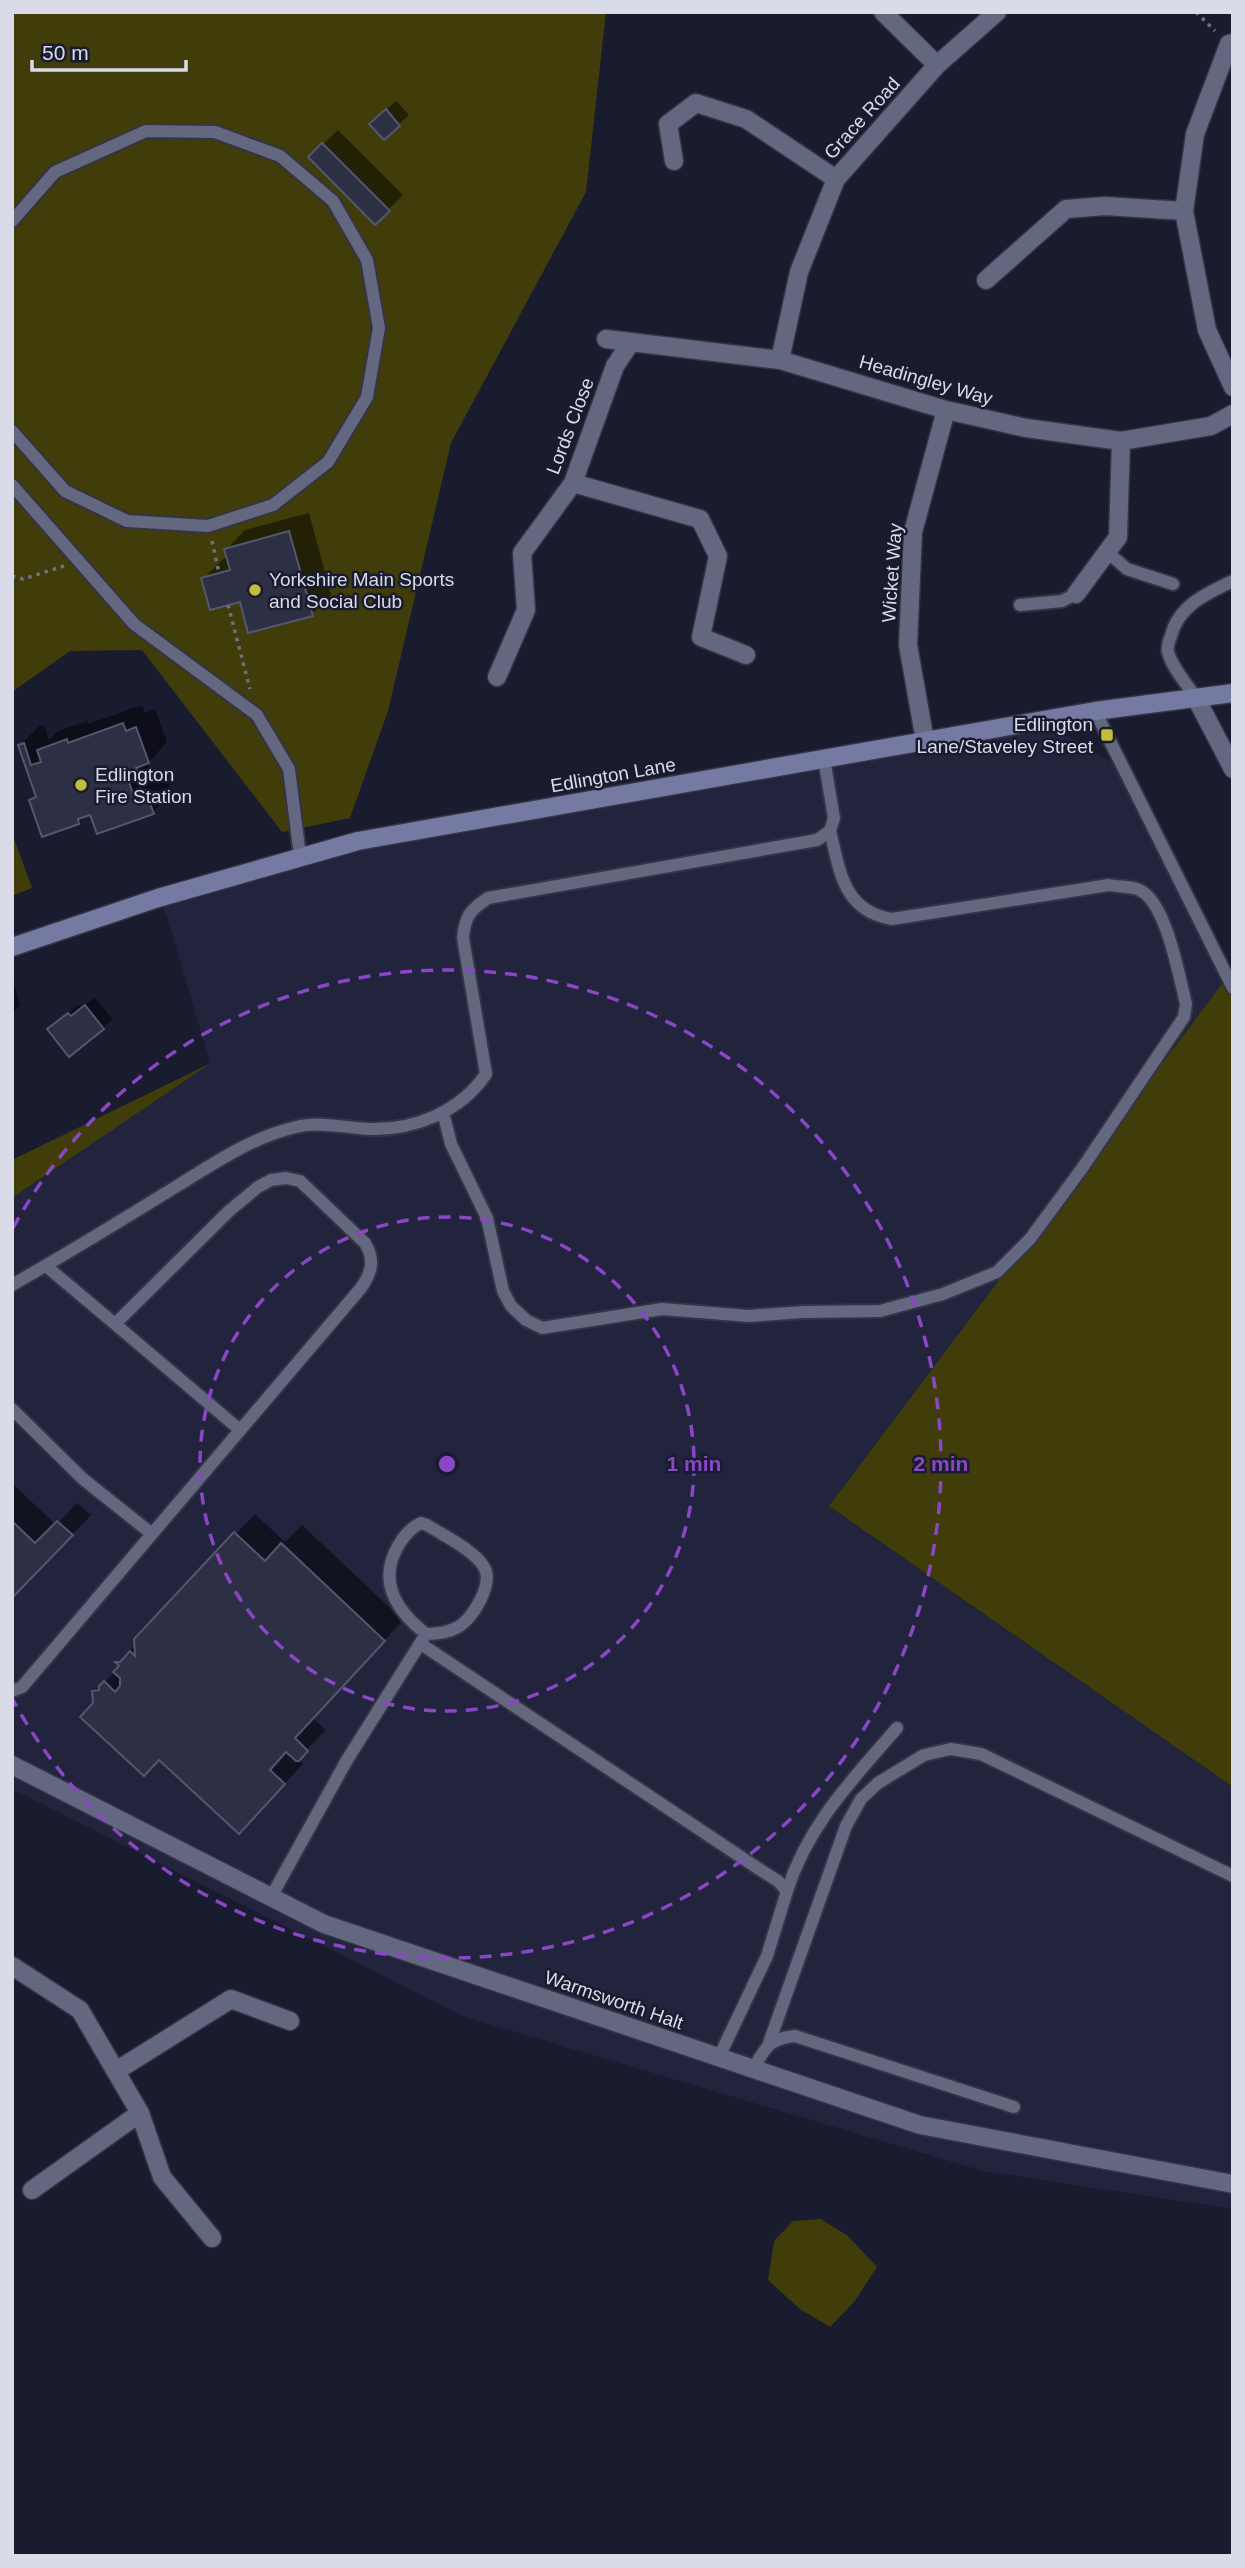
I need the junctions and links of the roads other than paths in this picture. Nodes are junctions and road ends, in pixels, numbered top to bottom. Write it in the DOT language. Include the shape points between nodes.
graph roads {
  1 [pos="883,12"];
  2 [pos="997,12"];
  3 [pos="1231,44"];
  4 [pos="937,65"];
  5 [pos="674,161"];
  6 [pos="836,179"];
  7 [pos="1184,211"];
  8 [pos="12,221"];
  9 [pos="986,280"];
  10 [pos="606,340"];
  11 [pos="631,342"];
  12 [pos="780,360"];
  13 [pos="1233,387"];
  14 [pos="946,410"];
  15 [pos="1233,414"];
  16 [pos="12,431"];
  17 [pos="1121,441"];
  18 [pos="573,483"];
  19 [pos="12,485"];
  20 [pos="1107,552"];
  21 [pos="1233,581"];
  22 [pos="1173,584"];
  23 [pos="1076,594"];
  24 [pos="1020,605"];
  25 [pos="746,655"];
  26 [pos="497,677"];
  27 [pos="1233,693"];
  28 [pos="1196,698"];
  29 [pos="1095,711"];
  30 [pos="925,741"];
  31 [pos="824,759"];
  32 [pos="1233,769"];
  33 [pos="830,831"];
  34 [pos="300,856"];
  35 [pos="12,947"];
  36 [pos="1233,988"];
  37 [pos="443,1112"];
  38 [pos="47,1266"];
  39 [pos="12,1285"];
  40 [pos="115,1324"];
  41 [pos="12,1409"];
  42 [pos="240,1430"];
  43 [pos="152,1534"];
  44 [pos="424,1639"];
  45 [pos="12,1691"];
  46 [pos="897,1728"];
  47 [pos="12,1765"];
  48 [pos="1233,1876"];
  49 [pos="787,1891"];
  50 [pos="271,1897"];
  51 [pos="12,1966"];
  52 [pos="290,2021"];
  53 [pos="769,2043"];
  54 [pos="719,2057"];
  55 [pos="753,2069"];
  56 [pos="116,2071"];
  57 [pos="1014,2107"];
  58 [pos="140,2113"];
  59 [pos="1233,2184"];
  60 [pos="32,2190"];
  61 [pos="212,2238"];
  1 -- 4 [label="street"];
  2 -- 4 [label="street, Grace Road"];
  3 -- 7 [label="street" via="1195,134"];
  4 -- 6 [label="street, Grace Road"];
  5 -- 6 [label="street" via="668,124 696,103 746,119"];
  6 -- 12 [label="street, Grace Road" via="799,272"];
  7 -- 9 [label="street" via="1105,206 1066,209"];
  7 -- 13 [label="street" via="1207,330"];
  8 -- 16 [label="lane" via="55,172 146,131 215,132 280,156 333,201 367,260 379,328 367,397 328,462 274,505 208,526 127,521 65,491"];
  10 -- 11 [label="street, Headingley Way"];
  11 -- 12 [label="street, Headingley Way"];
  11 -- 18 [label="street, Lords Close" via="615,366"];
  12 -- 14 [label="street, Headingley Way"];
  14 -- 17 [label="street, Headingley Way" via="1026,428"];
  14 -- 30 [label="street, Wicket Way" via="913,532 908,645"];
  15 -- 17 [label="street, Headingley Way" via="1211,426"];
  17 -- 20 [label="street" via="1118,537"];
  18 -- 25 [label="street" via="700,519 718,556 701,637"];
  18 -- 26 [label="street, Lords Close" via="522,552 526,610"];
  19 -- 34 [label="lane" via="134,624 257,715 289,769"];
  20 -- 22 [label="lane" via="1126,569"];
  20 -- 23 [label="street"];
  21 -- 28 [label="lane" via="1183,610 1172,631 1167,650"];
  23 -- 24 [label="lane" via="1062,601"];
  27 -- 28 [label="main road, Edlington Lane"];
  28 -- 29 [label="main road, Edlington Lane"];
  28 -- 32 [label="street"];
  29 -- 30 [label="main road, Edlington Lane"];
  29 -- 36 [label="lane"];
  30 -- 31 [label="main road, Edlington Lane"];
  31 -- 33 [label="lane" via="834,818"];
  31 -- 34 [label="main road, Edlington Lane" via="358,841"];
  33 -- 37 [label="lane" via="817,840 488,898 470,910 463,938 486,1074"];
  33 -- 37 [label="lane" via="851,898 880,917 892,919 1109,886 1139,889 1161,915 1186,1004 1184,1017 1083,1167 1030,1239 997,1272 943,1294 880,1311 749,1316 662,1310 542,1328 511,1306 503,1291 487,1218 451,1144"];
  34 -- 35 [label="main road, Edlington Lane"];
  37 -- 38 [label="lane" via="407,1126 296,1126 250,1142"];
  38 -- 39 [label="lane"];
  38 -- 40 [label="lane"];
  40 -- 42 [label="lane"];
  40 -- 42 [label="lane" via="258,1187 271,1180 300,1181 365,1244 372,1264 361,1288"];
  41 -- 43 [label="lane" via="83,1479"];
  42 -- 43 [label="lane"];
  43 -- 45 [label="lane" via="22,1687"];
  44 -- 44 [label="lane" via="460,1626 482,1598 487,1578 479,1560 421,1524 399,1543 389,1578 393,1597"];
  44 -- 49 [label="lane"];
  44 -- 50 [label="lane" via="353,1750"];
  46 -- 49 [label="lane" via="830,1805 794,1867"];
  47 -- 50 [label="street, Warmsworth Halt"];
  48 -- 53 [label="lane" via="981,1754 951,1749 924,1755 878,1783 861,1799 846,1826"];
  49 -- 54 [label="lane" via="767,1956"];
  50 -- 54 [label="street, Warmsworth Halt" via="324,1924"];
  51 -- 56 [label="street" via="80,2010"];
  52 -- 56 [label="street" via="231,1999"];
  53 -- 55 [label="lane"];
  53 -- 57 [label="lane" via="794,2036"];
  54 -- 55 [label="street, Warmsworth Halt"];
  55 -- 59 [label="street, Warmsworth Halt" via="920,2125"];
  56 -- 58 [label="street"];
  58 -- 60 [label="street"];
  58 -- 61 [label="street" via="162,2178"];
}
